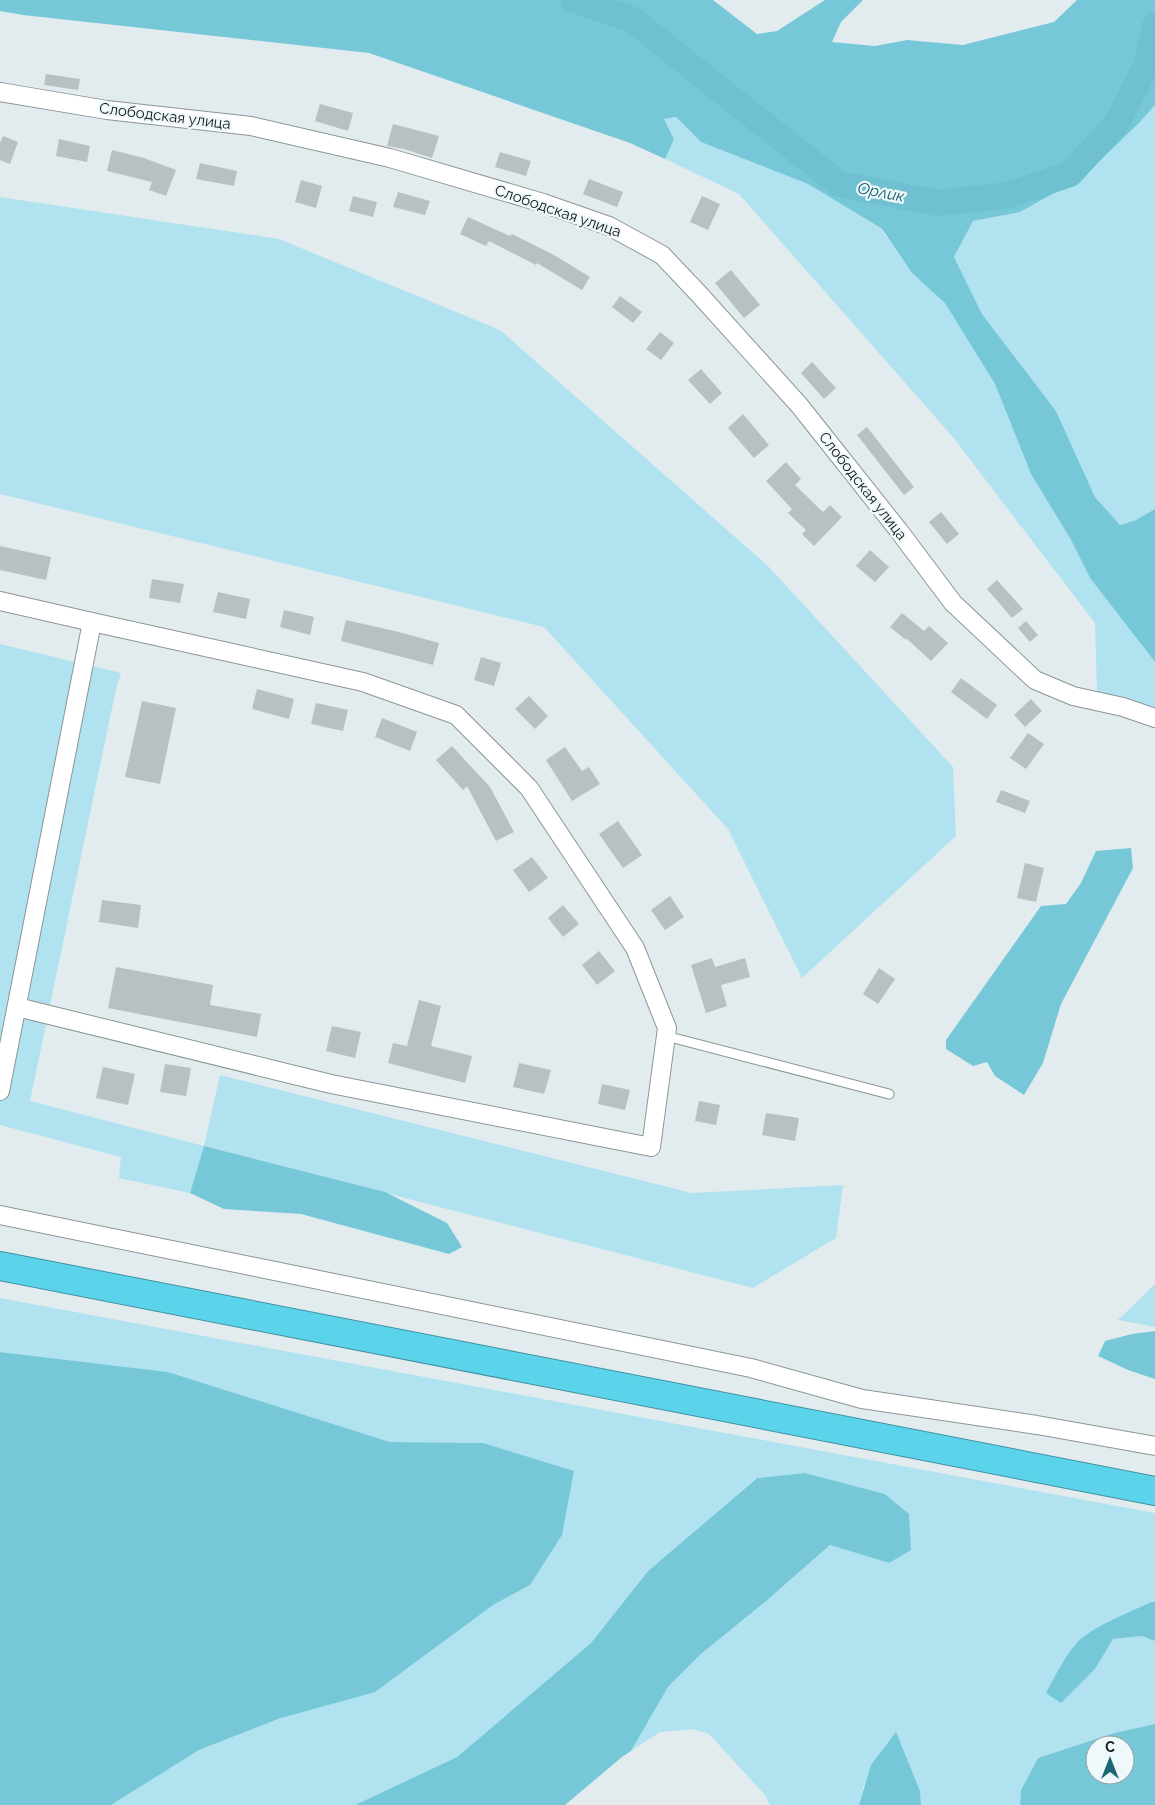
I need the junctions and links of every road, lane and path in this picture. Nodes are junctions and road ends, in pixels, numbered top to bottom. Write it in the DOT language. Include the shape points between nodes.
graph roads {
  1 [pos="0,92"];
  2 [pos="0,601"];
  3 [pos="92,622"];
  4 [pos="1155,718"];
  5 [pos="17,1007"];
  6 [pos="666,1036"];
  7 [pos="0,1091"];
  8 [pos="889,1094"];
  9 [pos="0,1215"];
  10 [pos="0,1266"];
  11 [pos="1155,1446"];
  12 [pos="1155,1491"];
  1 -- 4 [label="street, Слободская улица" via="107,110 251,126 390,158 601,223 662,255 799,405 953,602 1035,680 1074,696"];
  2 -- 3 [label="street"];
  3 -- 5 [label="street"];
  3 -- 6 [label="street" via="363,682 456,715 529,788 635,948 667,1028"];
  5 -- 6 [label="street" via="331,1084 651,1147"];
  5 -- 7 [label="street"];
  6 -- 8 [label="lane"];
  9 -- 11 [label="street" via="751,1368 862,1399"];
  10 -- 12 [label="highway"];
}
